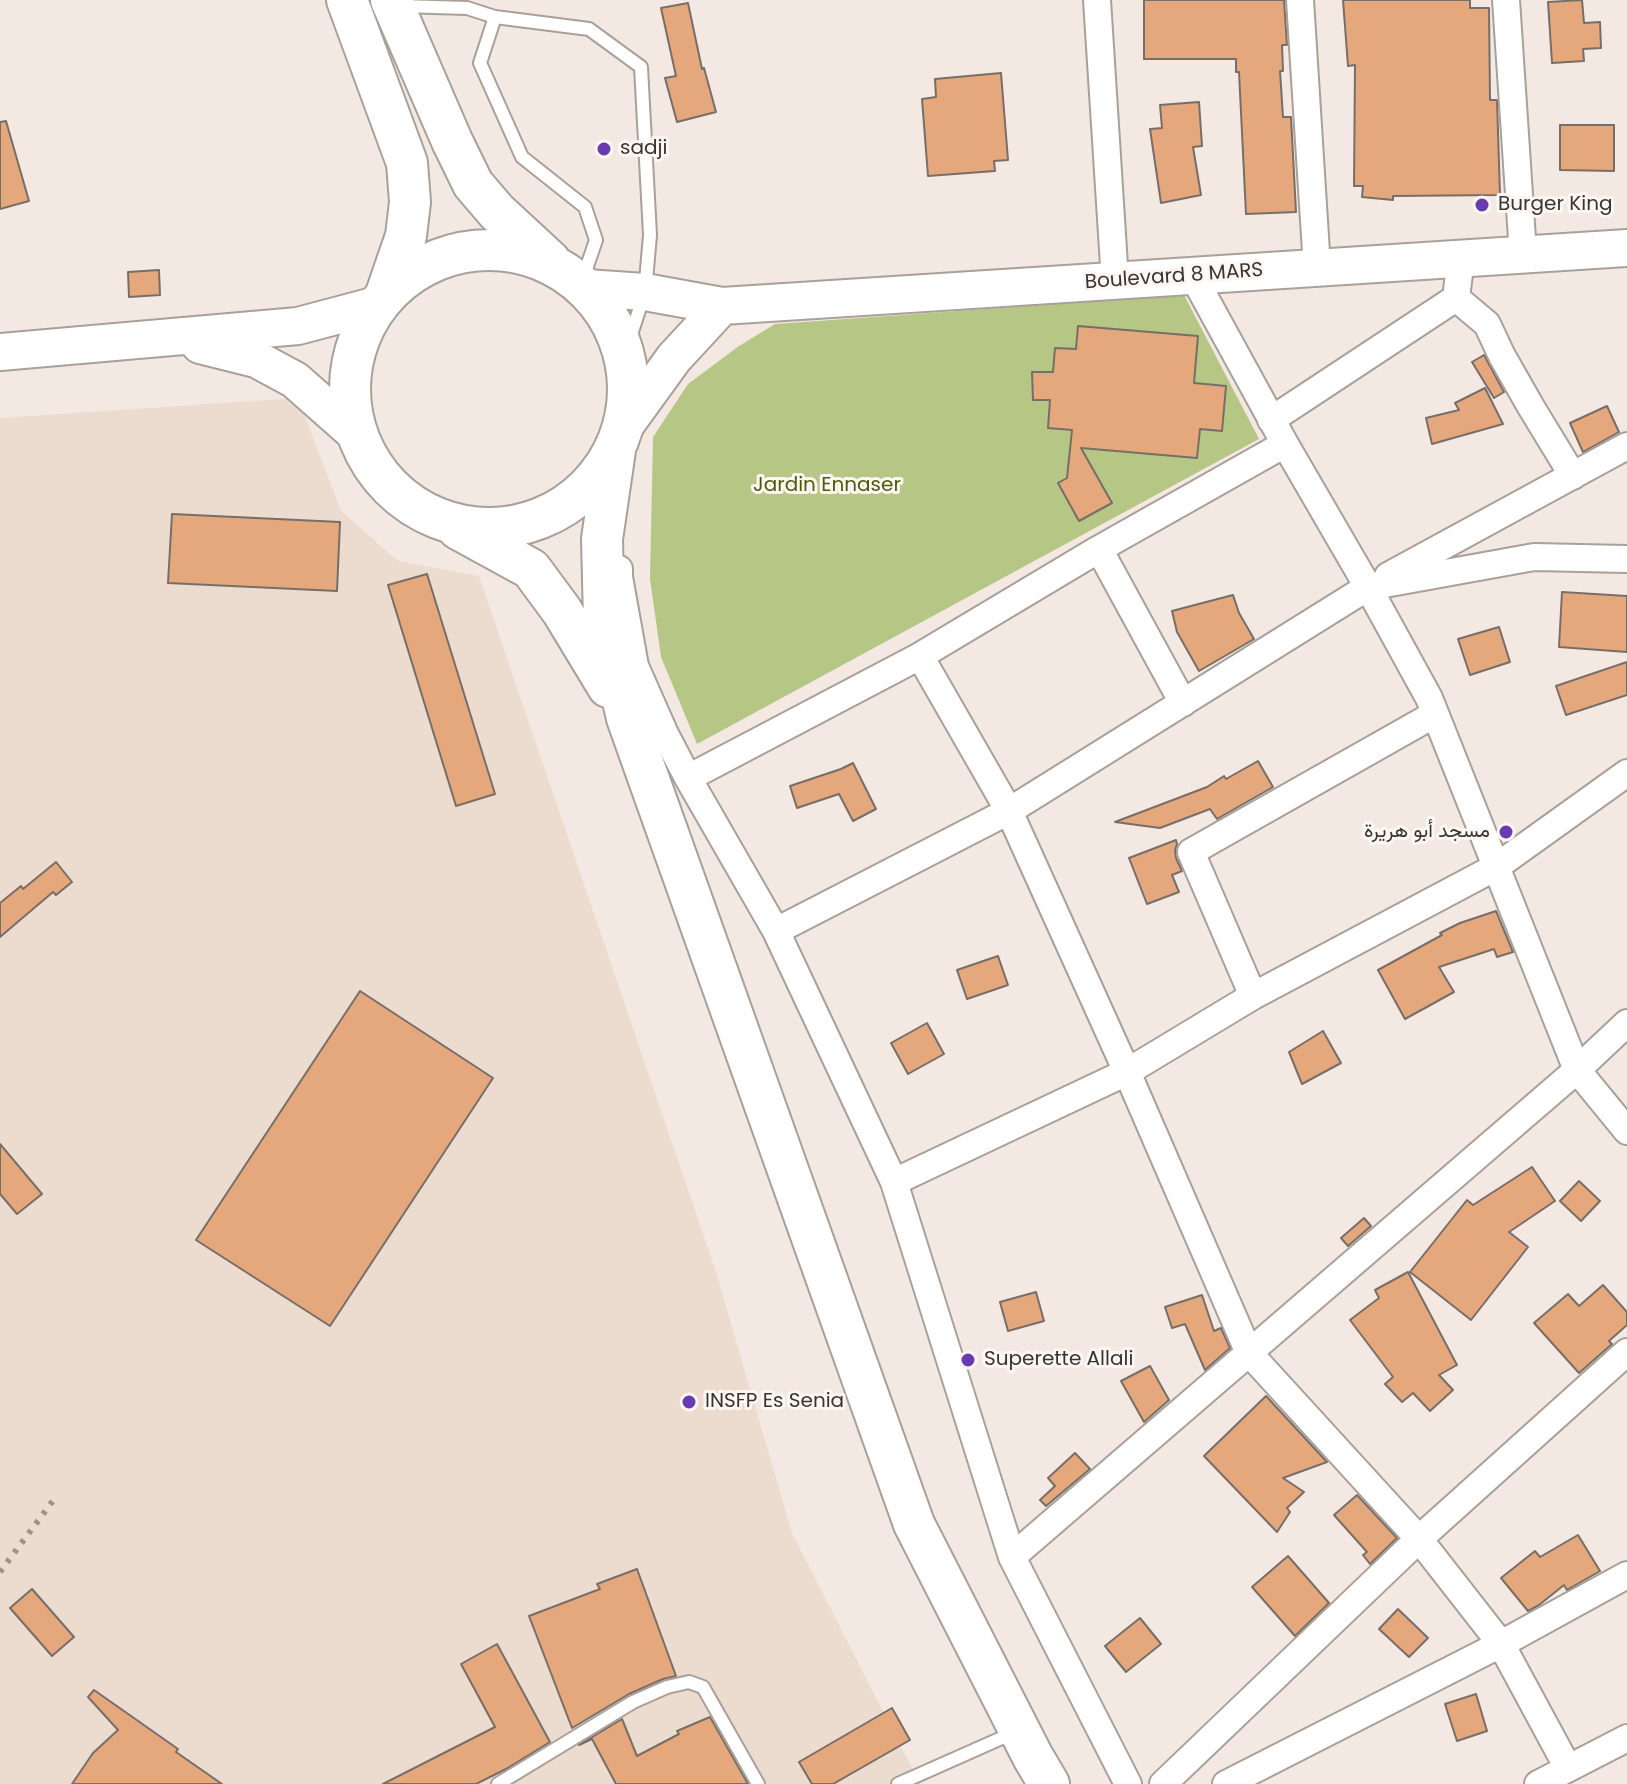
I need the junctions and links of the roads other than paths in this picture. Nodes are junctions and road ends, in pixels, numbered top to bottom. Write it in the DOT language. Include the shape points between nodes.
graph roads {
  1 [pos="347,0"];
  2 [pos="1097,0"];
  3 [pos="1300,0"];
  4 [pos="1506,0"];
  5 [pos="392,3"];
  6 [pos="495,17"];
  7 [pos="1627,248"];
  8 [pos="1523,254"];
  9 [pos="1461,258"];
  10 [pos="1317,268"];
  11 [pos="1193,276"];
  12 [pos="575,280"];
  13 [pos="1115,281"];
  14 [pos="645,292"];
  15 [pos="1456,298"];
  16 [pos="381,300"];
  17 [pos="722,306"];
  18 [pos="171,338"];
  19 [pos="0,352"];
  20 [pos="625,353"];
  21 [pos="1271,420"];
  22 [pos="356,434"];
  23 [pos="620,438"];
  24 [pos="1285,444"];
  25 [pos="1627,446"];
  26 [pos="1573,476"];
  27 [pos="444,522"];
  28 [pos="1099,549"];
  29 [pos="1627,559"];
  30 [pos="1368,587"];
  31 [pos="920,656"];
  32 [pos="1183,703"];
  33 [pos="1435,714"];
  34 [pos="627,718"];
  35 [pos="1627,773"];
  36 [pos="688,778"];
  37 [pos="1009,811"];
  38 [pos="1496,867"];
  39 [pos="776,931"];
  40 [pos="1253,996"];
  41 [pos="1627,1023"];
  42 [pos="1577,1070"];
  43 [pos="1127,1072"];
  44 [pos="1627,1131"];
  45 [pos="894,1182"];
  46 [pos="1627,1352"];
  47 [pos="1249,1353"];
  48 [pos="1419,1539"];
  49 [pos="1012,1557"];
  50 [pos="1627,1575"];
  51 [pos="1501,1644"];
  52 [pos="1019,1730"];
  53 [pos="1627,1738"];
  54 [pos="1568,1768"];
  55 [pos="498,1784"];
  56 [pos="758,1784"];
  57 [pos="898,1784"];
  58 [pos="1049,1784"];
  59 [pos="1128,1784"];
  60 [pos="1163,1784"];
  61 [pos="1226,1784"];
  62 [pos="1538,1784"];
  1 -- 16 [label="main road" via="407,163 406,236"];
  2 -- 13 [label="street"];
  3 -- 10 [label="street"];
  4 -- 8 [label="street"];
  5 -- 6 [label="lane" via="467,8"];
  5 -- 12 [label="main road" via="473,184"];
  6 -- 12 [label="lane" via="480,63 522,157 585,207 596,240"];
  6 -- 14 [label="lane" via="589,29 641,67 650,235"];
  7 -- 8 [label="main road, Boulevard 8 MARS"];
  8 -- 9 [label="main road, Boulevard 8 MARS"];
  9 -- 10 [label="main road, Boulevard 8 MARS"];
  9 -- 15 [label="street"];
  10 -- 11 [label="main road, Boulevard 8 MARS"];
  11 -- 13 [label="main road, Boulevard 8 MARS"];
  11 -- 21 [label="street"];
  12 -- 14 [label="main road, Boulevard 8 MARS"];
  12 -- 16 [label="main road" via="513,251 466,251 422,266"];
  12 -- 20 [label="main road" via="610,318"];
  13 -- 17 [label="main road, Boulevard 8 MARS"];
  14 -- 17 [label="main road, Boulevard 8 MARS"];
  14 -- 20 [label="lane"];
  15 -- 21 [label="street"];
  15 -- 26 [label="street" via="1487,324"];
  16 -- 18 [label="main road" via="298,326"];
  16 -- 22 [label="main road" via="355,345 348,390"];
  17 -- 23 [label="main road" via="674,358"];
  18 -- 19 [label="main road"];
  18 -- 22 [label="main road" via="256,359 295,380"];
  20 -- 23 [label="main road" via="629,390"];
  21 -- 24 [label="street"];
  22 -- 27 [label="main road" via="376,472 406,502"];
  23 -- 27 [label="main road" via="593,483 561,509 524,524 484,529"];
  23 -- 34 [label="main road" via="602,539 604,621"];
  23 -- 36 [label="street" via="619,577 635,666"];
  24 -- 28 [label="street"];
  24 -- 30 [label="street"];
  25 -- 26 [label="street"];
  26 -- 30 [label="street"];
  27 -- 34 [label="main road" via="531,569"];
  28 -- 31 [label="street"];
  28 -- 32 [label="street"];
  29 -- 30 [label="street" via="1534,557"];
  30 -- 32 [label="street"];
  30 -- 33 [label="street"];
  31 -- 36 [label="street"];
  31 -- 37 [label="street"];
  32 -- 37 [label="street"];
  33 -- 38 [label="street"];
  33 -- 40 [label="street" via="1191,852"];
  34 -- 52 [label="main road" via="914,1524"];
  35 -- 38 [label="street"];
  36 -- 39 [label="street"];
  37 -- 39 [label="street"];
  37 -- 43 [label="street"];
  38 -- 40 [label="street"];
  38 -- 42 [label="street"];
  39 -- 45 [label="street"];
  40 -- 43 [label="street"];
  41 -- 42 [label="street"];
  42 -- 44 [label="street"];
  42 -- 47 [label="street"];
  43 -- 45 [label="street"];
  43 -- 47 [label="street"];
  45 -- 49 [label="street"];
  46 -- 48 [label="street"];
  47 -- 48 [label="street"];
  47 -- 49 [label="street"];
  48 -- 51 [label="street"];
  48 -- 60 [label="street"];
  49 -- 59 [label="street"];
  50 -- 51 [label="street"];
  51 -- 54 [label="street"];
  51 -- 61 [label="street"];
  52 -- 57 [label="lane"];
  52 -- 58 [label="main road"];
  53 -- 54 [label="street"];
  54 -- 62 [label="street"];
  55 -- 56 [label="lane" via="633,1702 689,1682 703,1687"];
}
